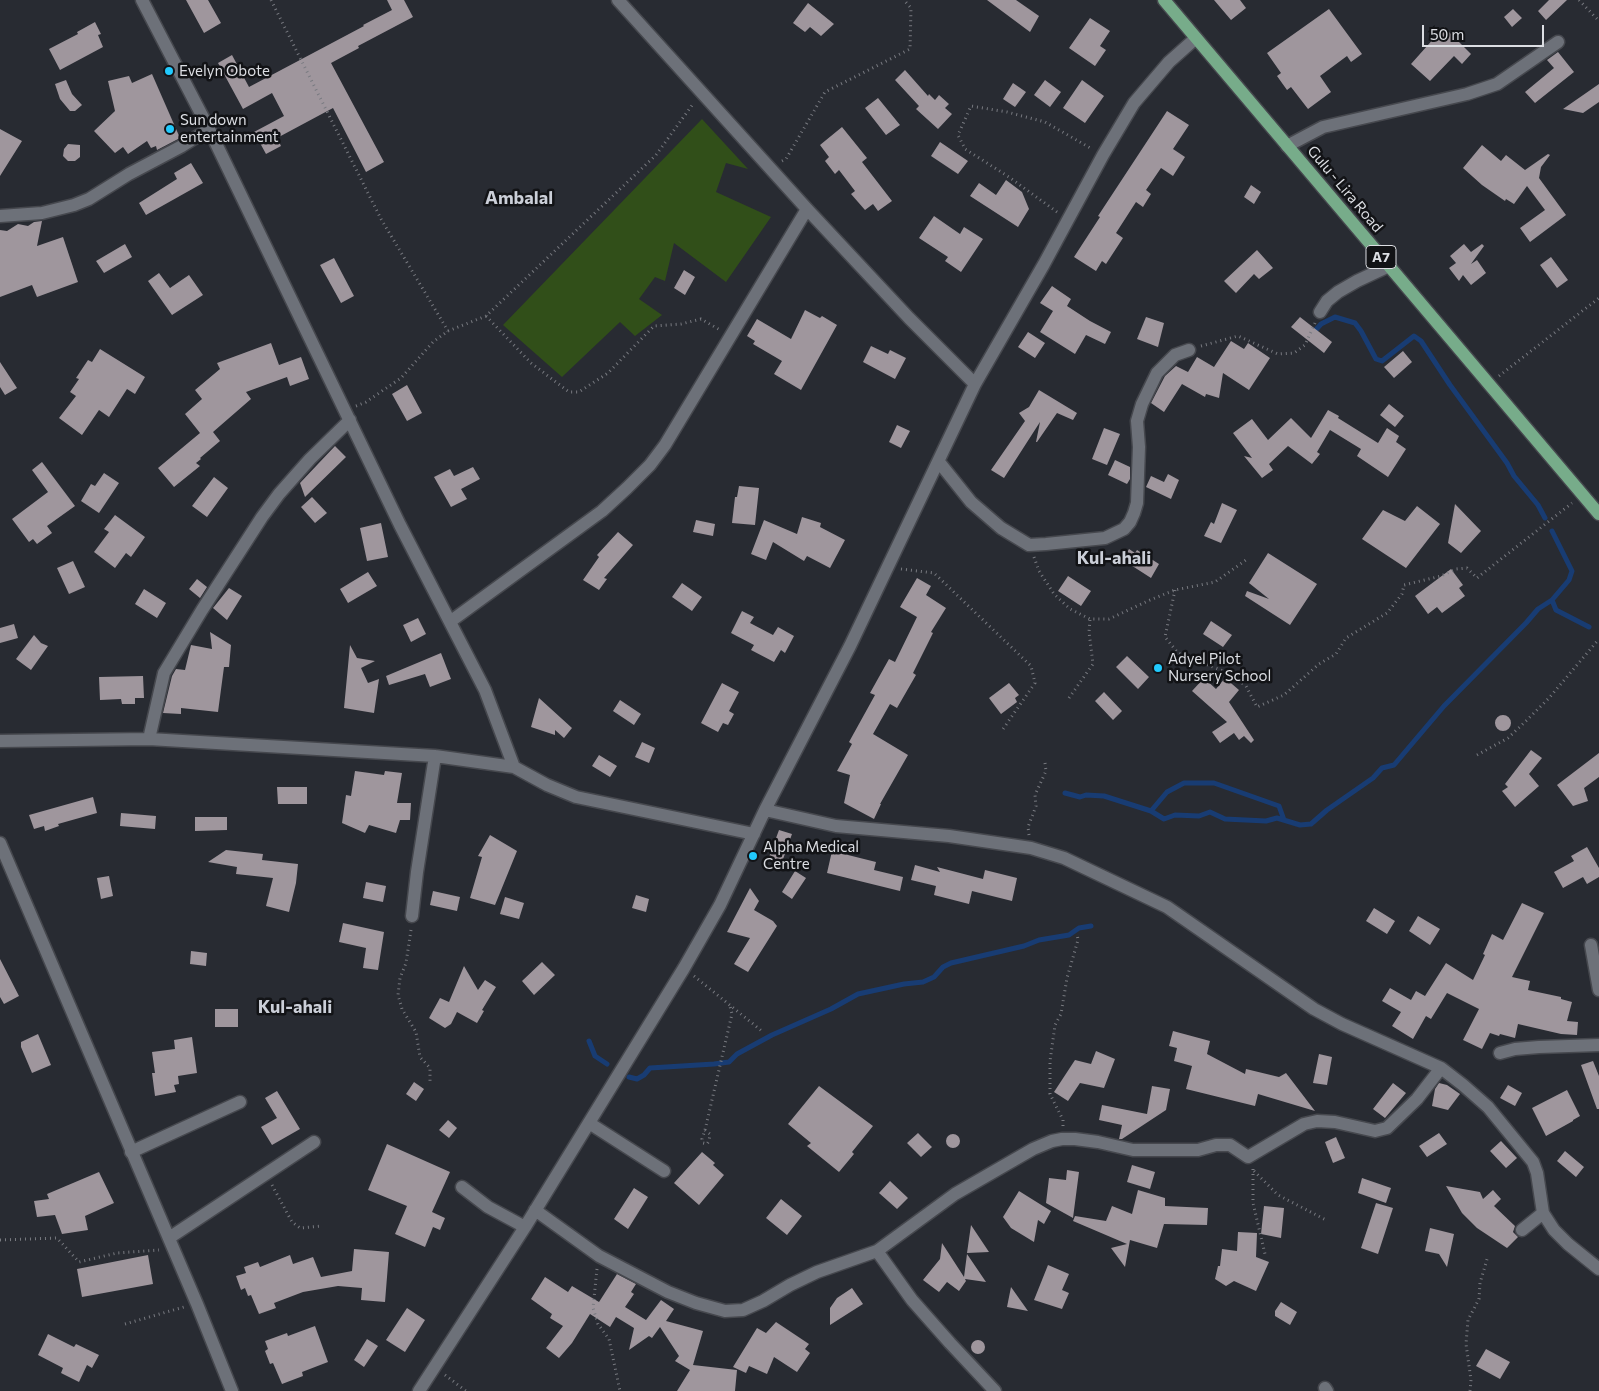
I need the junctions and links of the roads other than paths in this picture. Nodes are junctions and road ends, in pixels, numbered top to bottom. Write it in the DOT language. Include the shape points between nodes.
graph roads {
  1 [pos="142,0"];
  2 [pos="618,0"];
  3 [pos="1164,0"];
  4 [pos="1196,38"];
  5 [pos="1558,42"];
  6 [pos="209,129"];
  7 [pos="1287,146"];
  8 [pos="807,209"];
  9 [pos="0,216"];
  10 [pos="1389,266"];
  11 [pos="1320,312"];
  12 [pos="1188,350"];
  13 [pos="975,384"];
  14 [pos="348,415"];
  15 [pos="939,462"];
  16 [pos="1599,514"];
  17 [pos="451,621"];
  18 [pos="149,739"];
  19 [pos="0,741"];
  20 [pos="435,756"];
  21 [pos="514,767"];
  22 [pos="765,810"];
  23 [pos="754,834"];
  24 [pos="0,843"];
  25 [pos="412,916"];
  26 [pos="1591,945"];
  27 [pos="1599,990"];
  28 [pos="1599,1045"];
  29 [pos="1500,1053"];
  30 [pos="1441,1068"];
  31 [pos="240,1102"];
  32 [pos="589,1123"];
  33 [pos="314,1142"];
  34 [pos="131,1152"];
  35 [pos="664,1171"];
  36 [pos="462,1187"];
  37 [pos="535,1210"];
  38 [pos="1542,1213"];
  39 [pos="525,1227"];
  40 [pos="1522,1230"];
  41 [pos="171,1243"];
  42 [pos="876,1251"];
  43 [pos="1599,1269"];
  44 [pos="232,1391"];
  45 [pos="419,1391"];
  46 [pos="995,1391"];
  1 -- 6 [label="street"];
  2 -- 8 [label="street"];
  3 -- 4 [label="main road, Gulu - Lira Road / A7"];
  4 -- 7 [label="main road, Gulu - Lira Road / A7"];
  4 -- 13 [label="street" via="1169,62 1134,103"];
  5 -- 7 [label="street" via="1498,84 1323,127"];
  6 -- 9 [label="street" via="89,199 42,213"];
  6 -- 14 [label="street"];
  7 -- 10 [label="main road, Gulu - Lira Road / A7"];
  8 -- 13 [label="street"];
  8 -- 17 [label="street" via="650,464 602,511"];
  10 -- 11 [label="street" via="1327,300"];
  10 -- 16 [label="main road, Gulu - Lira Road / A7"];
  12 -- 15 [label="street" via="1175,356 1157,373 1142,404 1137,421 1137,503 1124,529 1105,538 1029,545 1001,528 970,502"];
  13 -- 15 [label="street"];
  14 -- 17 [label="street" via="400,525"];
  14 -- 18 [label="street" via="262,517 187,635 164,673"];
  15 -- 22 [label="street" via="850,646"];
  17 -- 21 [label="street" via="485,690"];
  18 -- 19 [label="street"];
  18 -- 20 [label="street"];
  20 -- 21 [label="street"];
  20 -- 25 [label="street"];
  21 -- 23 [label="street" via="576,797"];
  22 -- 23 [label="street"];
  22 -- 30 [label="street" via="836,826 949,836 1031,848 1064,858 1167,907 1314,1010"];
  23 -- 32 [label="street" via="720,905"];
  24 -- 34 [label="street"];
  26 -- 27 [label="street"];
  28 -- 29 [label="street" via="1539,1047"];
  30 -- 38 [label="street" via="1488,1107 1533,1162"];
  30 -- 42 [label="street" via="1417,1099 1387,1128 1375,1132 1336,1122 1317,1121 1304,1124 1248,1157 1230,1145 1198,1150 1133,1150 1098,1142 1062,1139 1033,1149 955,1194"];
  31 -- 34 [label="street"];
  32 -- 35 [label="street"];
  32 -- 37 [label="street"];
  33 -- 41 [label="street"];
  34 -- 41 [label="street"];
  36 -- 39 [label="street" via="488,1207"];
  37 -- 39 [label="street"];
  37 -- 42 [label="street" via="599,1256 668,1292 725,1311 743,1310 817,1272"];
  38 -- 40 [label="street"];
  38 -- 43 [label="street" via="1568,1244"];
  39 -- 45 [label="street"];
  41 -- 44 [label="street"];
  42 -- 46 [label="street" via="912,1300"];
}
